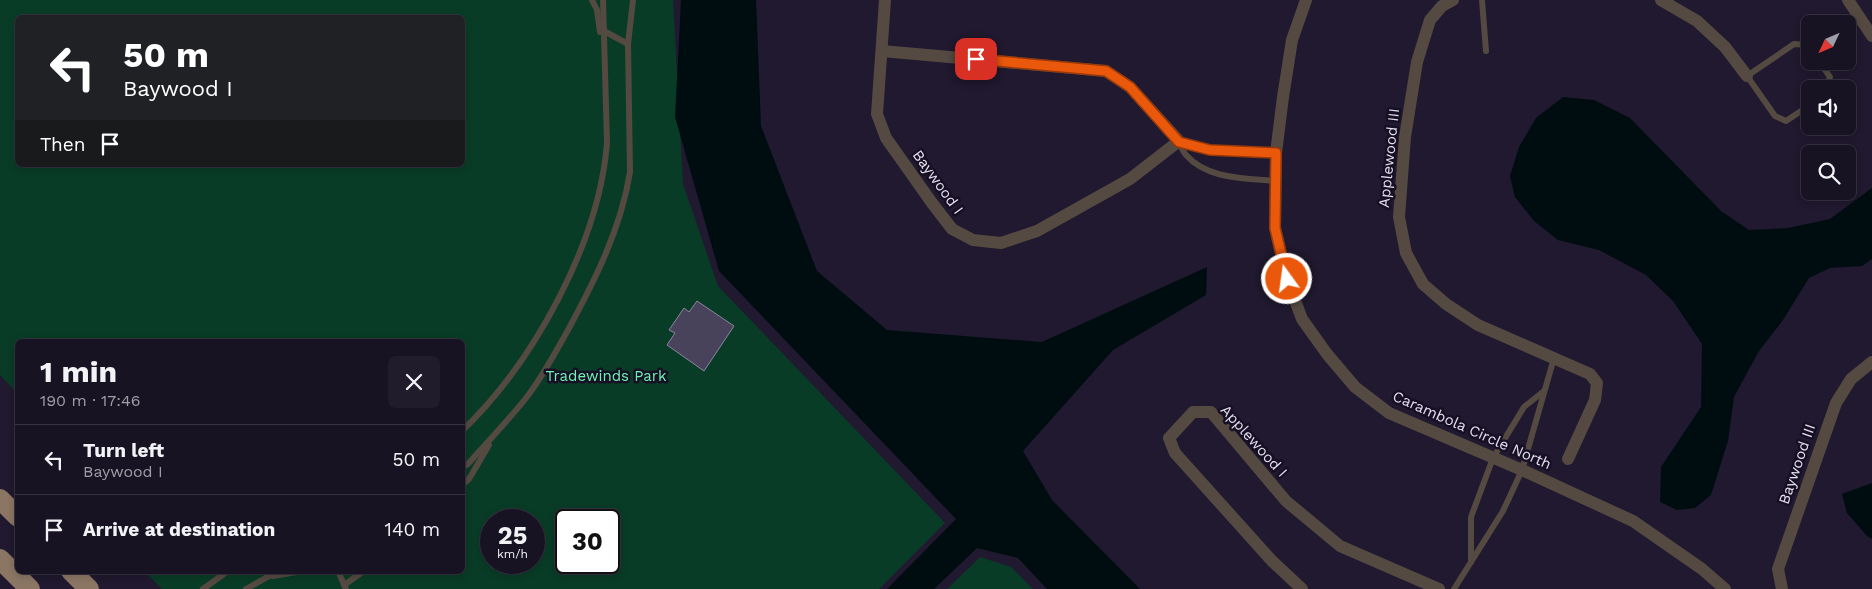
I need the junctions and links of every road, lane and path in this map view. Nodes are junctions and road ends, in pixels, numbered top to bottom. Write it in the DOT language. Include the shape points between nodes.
graph roads {
  1 [pos="592,0"];
  2 [pos="603,0"];
  3 [pos="633,0"];
  4 [pos="885,0"];
  5 [pos="1306,0"];
  6 [pos="1453,0"];
  7 [pos="1482,0"];
  8 [pos="1661,0"];
  9 [pos="1848,0"];
  10 [pos="604,31"];
  11 [pos="1872,36"];
  12 [pos="628,44"];
  13 [pos="1801,45"];
  14 [pos="882,51"];
  15 [pos="1486,51"];
  16 [pos="604,56"];
  17 [pos="1747,76"];
  18 [pos="1801,111"];
  19 [pos="1179,142"];
  20 [pos="1276,153"];
  21 [pos="1275,181"];
  22 [pos="1554,358"];
  23 [pos="1872,362"];
  24 [pos="1544,390"];
  25 [pos="465,428"];
  26 [pos="495,434"];
  27 [pos="1493,458"];
  28 [pos="1568,460"];
  29 [pos="465,465"];
  30 [pos="1522,470"];
  31 [pos="465,483"];
  32 [pos="0,499"];
  33 [pos="15,513"];
  34 [pos="0,559"];
  35 [pos="1471,562"];
  36 [pos="75,574"];
  37 [pos="224,574"];
  38 [pos="272,574"];
  39 [pos="284,574"];
  40 [pos="339,574"];
  41 [pos="360,574"];
  42 [pos="267,577"];
  43 [pos="345,587"];
  44 [pos="30,589"];
  45 [pos="89,589"];
  46 [pos="203,589"];
  47 [pos="246,589"];
  48 [pos="1302,589"];
  49 [pos="1439,589"];
  50 [pos="1454,589"];
  51 [pos="1725,589"];
  52 [pos="1782,589"];
  1 -- 16 [label="lane" via="597,10"];
  2 -- 10 [label="lane"];
  3 -- 12 [label="lane"];
  4 -- 14 [label="street, Baywood I"];
  5 -- 20 [label="street, Carambola Circle North" via="1292,40"];
  6 -- 22 [label="street, Applewood III" via="1442,6 1430,20 1418,62 1405,137 1399,216 1406,254 1423,284 1446,304 1478,325"];
  7 -- 15 [label="lane"];
  8 -- 17 [label="street" via="1698,21"];
  9 -- 11 [label="street"];
  10 -- 12 [label="lane"];
  10 -- 16 [label="lane"];
  12 -- 26 [label="lane" via="630,172 611,241 594,281 557,349 527,397"];
  13 -- 17 [label="lane" via="1794,44"];
  14 -- 19 [label="street" via="1106,71 1130,87"];
  14 -- 19 [label="street, Baywood I" via="877,114 886,138 952,229 973,240 1001,243 1037,231 1130,179"];
  16 -- 25 [label="lane" via="605,165 600,194 569,278 526,354 494,397"];
  17 -- 18 [label="lane" via="1775,116 1786,121"];
  19 -- 20 [label="lane" via="1210,150"];
  19 -- 21 [label="lane" via="1186,155 1220,175"];
  20 -- 21 [label="street, Carambola Circle North"];
  21 -- 27 [label="street, Carambola Circle North" via="1275,228 1287,279 1302,319 1327,354 1355,387 1389,413"];
  22 -- 24 [label="lane"];
  22 -- 28 [label="street, Applewood III" via="1590,374 1597,383 1595,400"];
  23 -- 52 [label="street, Baywood III" via="1851,379 1836,403 1778,569"];
  24 -- 27 [label="lane" via="1524,407"];
  24 -- 30 [label="lane"];
  26 -- 29 [label="lane"];
  26 -- 31 [label="lane"];
  27 -- 30 [label="street, Carambola Circle North"];
  27 -- 35 [label="lane" via="1471,518"];
  30 -- 35 [label="lane" via="1503,511"];
  30 -- 51 [label="street, Carambola Circle North" via="1633,521"];
  32 -- 33 [label="main road"];
  34 -- 44 [label="main road"];
  35 -- 50 [label="lane"];
  36 -- 45 [label="main road"];
  37 -- 46 [label="lane"];
  38 -- 42 [label="lane"];
  39 -- 42 [label="lane"];
  40 -- 43 [label="lane"];
  41 -- 43 [label="lane"];
  42 -- 47 [label="lane"];
  48 -- 49 [label="street, Applewood I" via="1272,561 1175,453 1169,438 1193,412 1210,412 1286,501 1340,546"];
}
